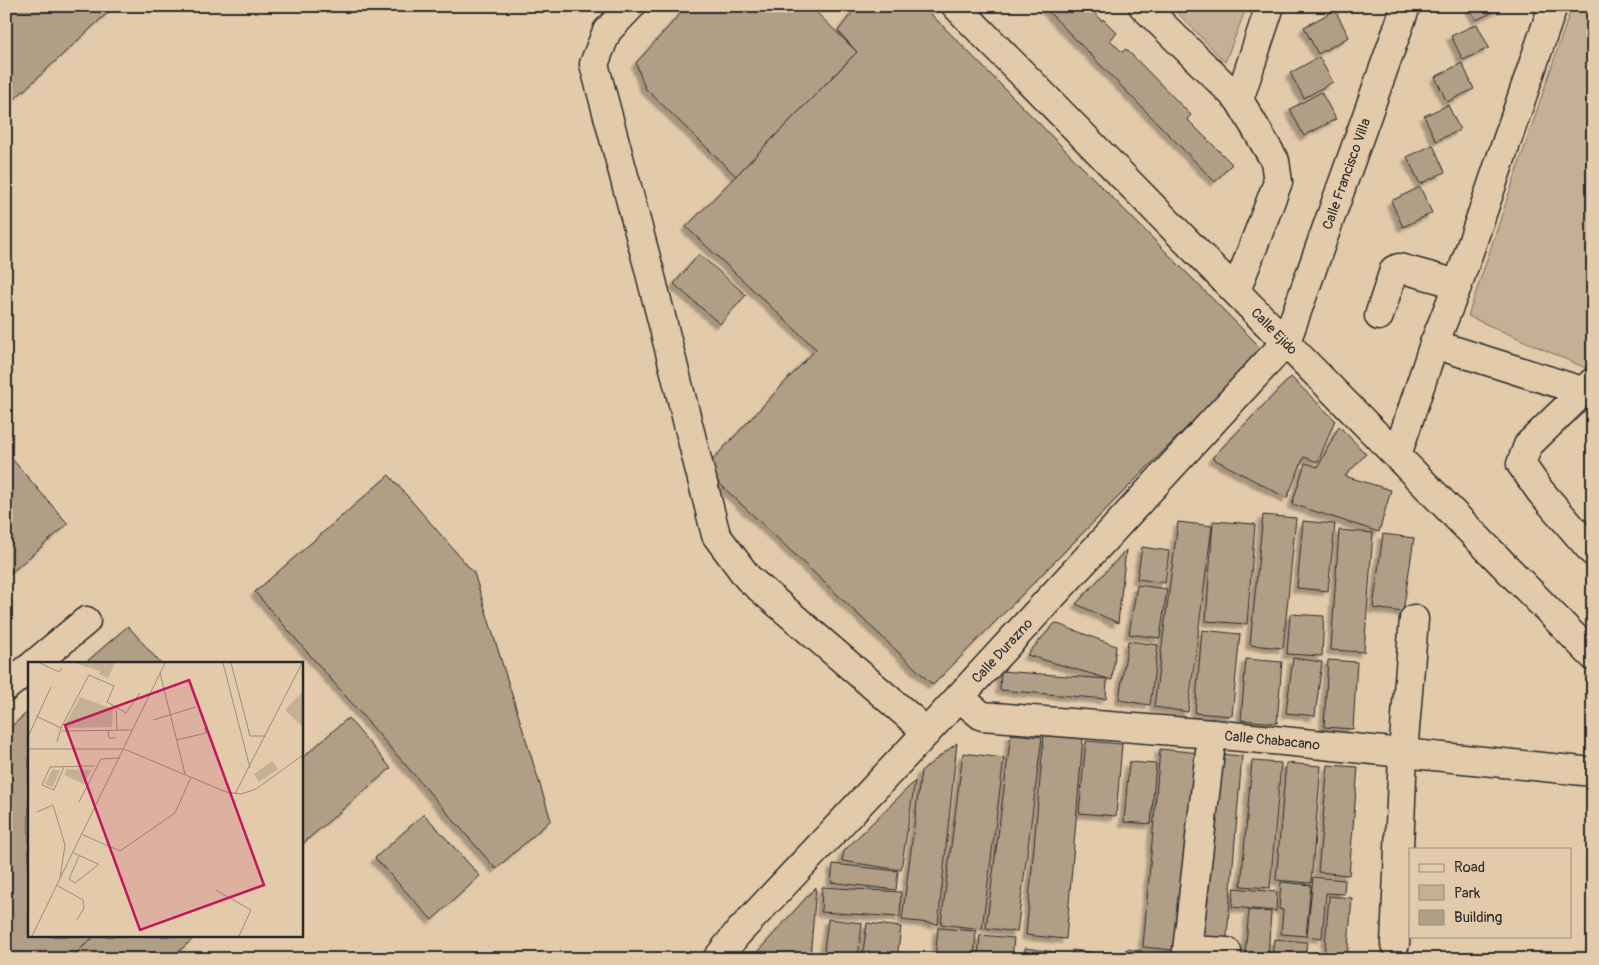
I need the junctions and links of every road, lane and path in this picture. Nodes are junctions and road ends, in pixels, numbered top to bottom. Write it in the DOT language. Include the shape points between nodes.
graph roads {
  1 [pos="632,6"];
  2 [pos="956,6"];
  3 [pos="1143,6"];
  4 [pos="1270,6"];
  5 [pos="1406,6"];
  6 [pos="1553,6"];
  7 [pos="1239,100"];
  8 [pos="1458,284"];
  9 [pos="1236,290"];
  10 [pos="1379,316"];
  11 [pos="1286,342"];
  12 [pos="1434,344"];
  13 [pos="1587,386"];
  14 [pos="1397,455"];
  15 [pos="1593,552"];
  16 [pos="1414,619"];
  17 [pos="86,621"];
  18 [pos="1593,656"];
  19 [pos="36,662"];
  20 [pos="28,669"];
  21 [pos="6,687"];
  22 [pos="959,697"];
  23 [pos="927,732"];
  24 [pos="1212,734"];
  25 [pos="1402,753"];
  26 [pos="1593,772"];
  27 [pos="1395,944"];
  28 [pos="1228,952"];
  29 [pos="717,959"];
  1 -- 23 [label="street" via="607,31 594,64 716,536 748,578"];
  2 -- 9 [label="street, Calle Ejido"];
  3 -- 7 [label="street"];
  4 -- 7 [label="street"];
  5 -- 11 [label="street, Calle Francisco Villa"];
  6 -- 8 [label="street"];
  7 -- 9 [label="street" via="1275,161 1278,182"];
  8 -- 10 [label="street" via="1398,268 1394,270"];
  8 -- 12 [label="street"];
  9 -- 11 [label="street, Calle Ejido"];
  11 -- 14 [label="street, Calle Ejido"];
  11 -- 22 [label="street, Calle Durazno"];
  12 -- 13 [label="street"];
  12 -- 14 [label="street"];
  13 -- 15 [label="street" via="1528,444 1521,464"];
  14 -- 18 [label="street, Calle Ejido"];
  16 -- 25 [label="street"];
  17 -- 19 [label="street"];
  20 -- 21 [label="street"];
  22 -- 23 [label="street, Calle Durazno"];
  22 -- 24 [label="street, Calle Chabacano" via="982,716"];
  23 -- 29 [label="street, Calle Durazno"];
  24 -- 25 [label="street, Calle Chabacano"];
  24 -- 28 [label="street" via="1187,950"];
  25 -- 26 [label="street, Calle Chabacano"];
  25 -- 27 [label="street"];
}
